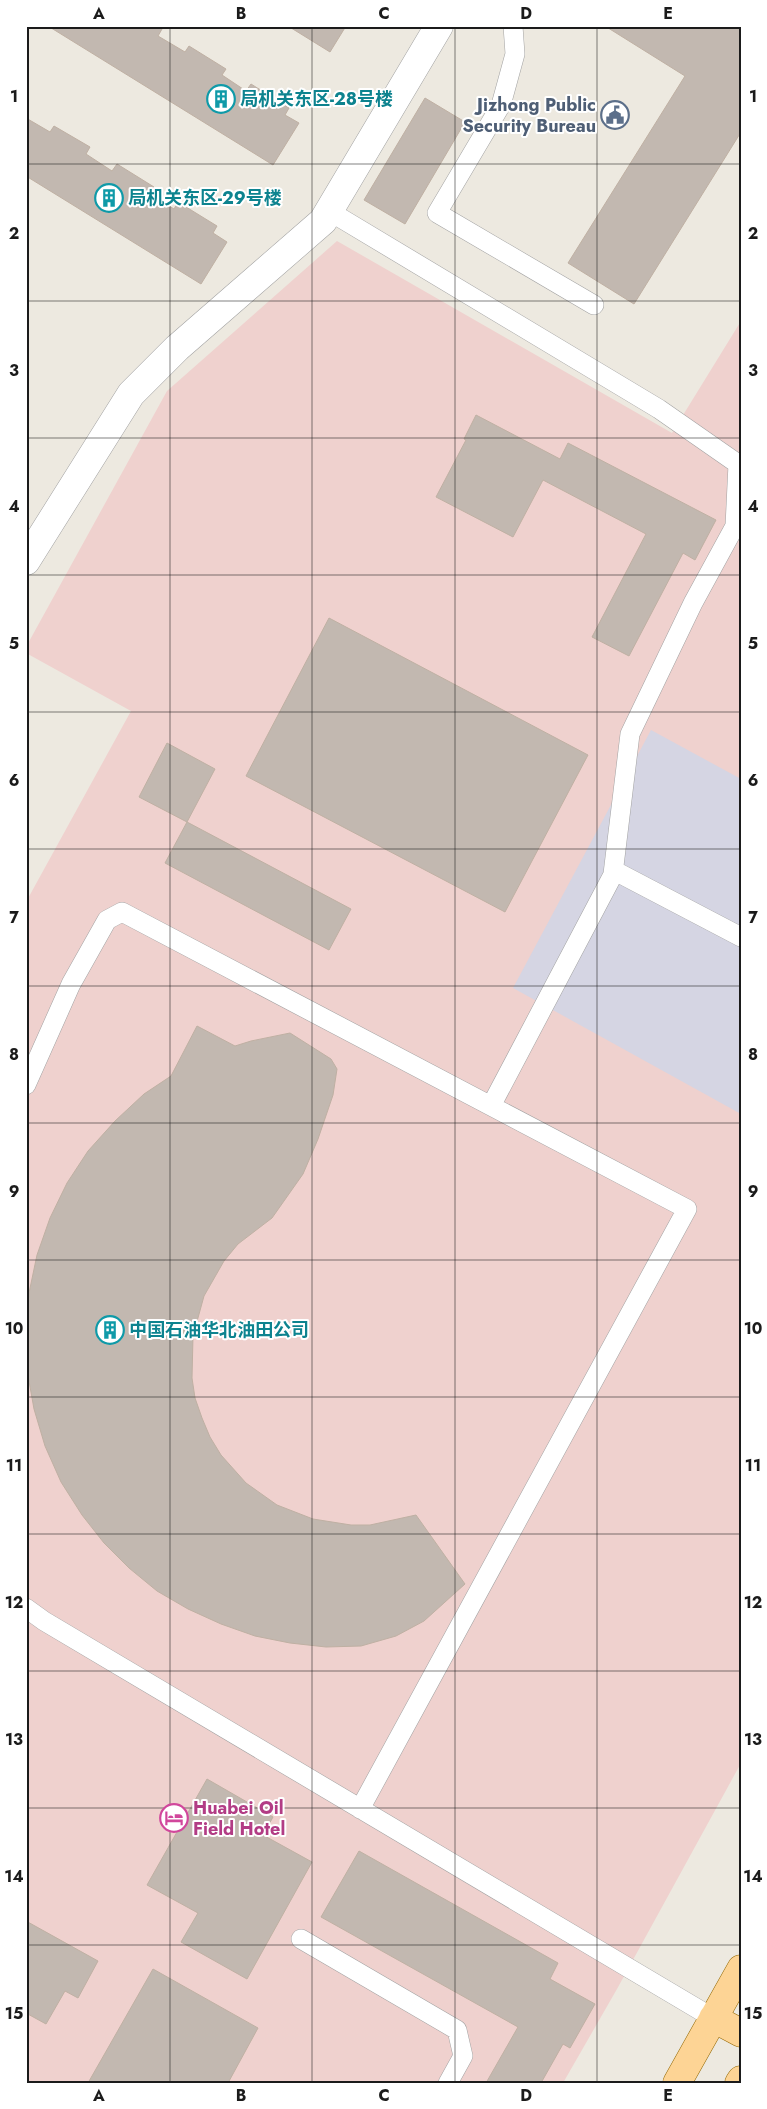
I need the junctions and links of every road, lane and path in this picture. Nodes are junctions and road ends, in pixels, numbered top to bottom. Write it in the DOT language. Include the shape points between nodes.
graph roads {
  1 [pos="439,26"];
  2 [pos="514,26"];
  3 [pos="328,211"];
  4 [pos="594,306"];
  5 [pos="26,561"];
  6 [pos="613,874"];
  7 [pos="741,937"];
  8 [pos="26,1084"];
  9 [pos="491,1106"];
  10 [pos="26,1608"];
  11 [pos="360,1809"];
  12 [pos="301,1939"];
  13 [pos="741,1969"];
  14 [pos="713,2018"];
  15 [pos="741,2034"];
  16 [pos="448,2083"];
  17 [pos="677,2083"];
  1 -- 3 [label="street"];
  2 -- 4 [label="lane" via="515,54 501,105 437,213"];
  3 -- 5 [label="street" via="322,221 177,348 132,394"];
  3 -- 6 [label="lane" via="659,409 738,464 735,526 693,603 630,734"];
  6 -- 7 [label="lane" via="615,871"];
  6 -- 9 [label="lane"];
  8 -- 9 [label="lane" via="71,984 107,920 122,912"];
  9 -- 11 [label="lane" via="686,1208"];
  10 -- 11 [label="lane"];
  11 -- 14 [label="lane"];
  12 -- 16 [label="lane" via="457,2030 463,2056"];
  13 -- 14 [label="main road"];
  14 -- 15 [label="main road"];
  14 -- 17 [label="main road"];
}
